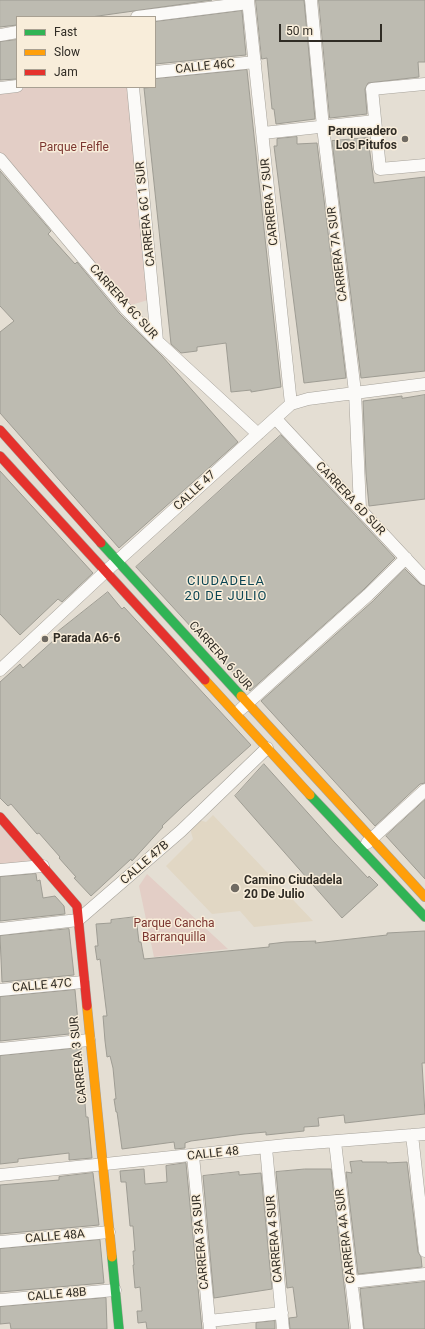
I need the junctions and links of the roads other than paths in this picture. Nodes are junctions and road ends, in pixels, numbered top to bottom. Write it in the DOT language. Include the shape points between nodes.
graph roads {
  1 [pos="311,0"];
  2 [pos="248,1"];
  3 [pos="144,16"];
  4 [pos="16,32"];
  5 [pos="0,34"];
  6 [pos="254,62"];
  7 [pos="156,72"];
  8 [pos="425,84"];
  9 [pos="16,86"];
  10 [pos="0,88"];
  11 [pos="133,88"];
  12 [pos="375,121"];
  13 [pos="323,127"];
  14 [pos="262,133"];
  15 [pos="0,159"];
  16 [pos="425,165"];
  17 [pos="157,341"];
  18 [pos="425,384"];
  19 [pos="355,392"];
  20 [pos="291,404"];
  21 [pos="276,419"];
  22 [pos="0,430"];
  23 [pos="258,434"];
  24 [pos="0,456"];
  25 [pos="360,509"];
  26 [pos="406,558"];
  27 [pos="117,561"];
  28 [pos="105,572"];
  29 [pos="425,579"];
  30 [pos="0,670"];
  31 [pos="247,703"];
  32 [pos="236,714"];
  33 [pos="267,748"];
  34 [pos="425,790"];
  35 [pos="0,817"];
  36 [pos="371,840"];
  37 [pos="360,850"];
  38 [pos="42,866"];
  39 [pos="0,870"];
  40 [pos="425,897"];
  41 [pos="425,917"];
  42 [pos="78,920"];
  43 [pos="0,930"];
  44 [pos="83,982"];
  45 [pos="0,990"];
  46 [pos="89,1040"];
  47 [pos="0,1049"];
  48 [pos="425,1134"];
  49 [pos="412,1135"];
  50 [pos="335,1142"];
  51 [pos="266,1148"];
  52 [pos="193,1156"];
  53 [pos="101,1164"];
  54 [pos="0,1175"];
  55 [pos="109,1232"];
  56 [pos="0,1242"];
  57 [pos="425,1251"];
  58 [pos="425,1274"];
  59 [pos="351,1282"];
  60 [pos="115,1290"];
  61 [pos="0,1300"];
  62 [pos="282,1313"];
  63 [pos="209,1325"];
  64 [pos="119,1329"];
  65 [pos="283,1329"];
  66 [pos="357,1329"];
  1 -- 13 [label="street, CARRERA 7A SUR"];
  2 -- 3 [label="street"];
  2 -- 6 [label="street, CARRERA 7 SUR"];
  4 -- 5 [label="street"];
  6 -- 7 [label="street, CALLE 46C"];
  6 -- 14 [label="street, CARRERA 7 SUR"];
  8 -- 12 [label="street" via="372,89"];
  9 -- 10 [label="street"];
  11 -- 17 [label="street, CARRERA 6C 1 SUR"];
  12 -- 13 [label="street"];
  12 -- 16 [label="street" via="380,169"];
  13 -- 14 [label="street"];
  13 -- 19 [label="street, CARRERA 7A SUR"];
  14 -- 20 [label="street, CARRERA 7 SUR"];
  15 -- 17 [label="street, CARRERA 6C SUR" via="125,308"];
  17 -- 23 [label="street, CARRERA 6C SUR"];
  18 -- 19 [label="street, CALLE 47"];
  19 -- 20 [label="street, CALLE 47"];
  19 -- 25 [label="street, CARRERA 7A SUR"];
  20 -- 21 [label="street, CALLE 47"];
  21 -- 23 [label="street, CALLE 47"];
  21 -- 25 [label="street, CARRERA 6D SUR"];
  22 -- 27 [label="street, CARRERA 6 SUR"];
  23 -- 27 [label="street, CALLE 47"];
  24 -- 28 [label="street"];
  25 -- 26 [label="street, CARRERA 6D SUR"];
  26 -- 29 [label="street, CARRERA 6D SUR"];
  26 -- 31 [label="street"];
  27 -- 28 [label="street, CALLE 47"];
  27 -- 31 [label="street, CARRERA 6 SUR"];
  28 -- 30 [label="street, CALLE 47"];
  28 -- 32 [label="street"];
  31 -- 32 [label="street"];
  31 -- 36 [label="street, CARRERA 6 SUR"];
  32 -- 33 [label="street"];
  33 -- 37 [label="street"];
  33 -- 42 [label="street, CALLE 47B" via="181,831"];
  34 -- 36 [label="street"];
  35 -- 38 [label="street, CARRERA 3 SUR"];
  36 -- 37 [label="street"];
  36 -- 40 [label="street, CARRERA 6 SUR"];
  37 -- 41 [label="street"];
  38 -- 39 [label="street"];
  38 -- 42 [label="street, CARRERA 3 SUR" via="77,906"];
  42 -- 43 [label="street"];
  42 -- 44 [label="street, CARRERA 3 SUR"];
  44 -- 45 [label="street, CALLE 47C"];
  44 -- 46 [label="street, CARRERA 3 SUR"];
  46 -- 47 [label="street"];
  46 -- 53 [label="street, CARRERA 3 SUR"];
  48 -- 49 [label="street, CALLE 48"];
  49 -- 50 [label="street, CALLE 48"];
  49 -- 57 [label="street"];
  50 -- 51 [label="street, CALLE 48"];
  50 -- 59 [label="street, CARRERA 4A SUR"];
  51 -- 52 [label="street, CALLE 48"];
  51 -- 62 [label="street, CARRERA 4 SUR"];
  52 -- 53 [label="street, CALLE 48"];
  52 -- 63 [label="street, CARRERA 3A SUR"];
  53 -- 54 [label="street, CALLE 48"];
  53 -- 55 [label="street, CARRERA 3 SUR"];
  55 -- 56 [label="street, CALLE 48A"];
  55 -- 60 [label="street, CARRERA 3 SUR"];
  58 -- 59 [label="street"];
  59 -- 66 [label="street, CARRERA 4A SUR"];
  60 -- 61 [label="street, CALLE 48B"];
  60 -- 64 [label="street, CARRERA 3 SUR"];
  62 -- 63 [label="street"];
  62 -- 65 [label="street, CARRERA 4 SUR"];
}
